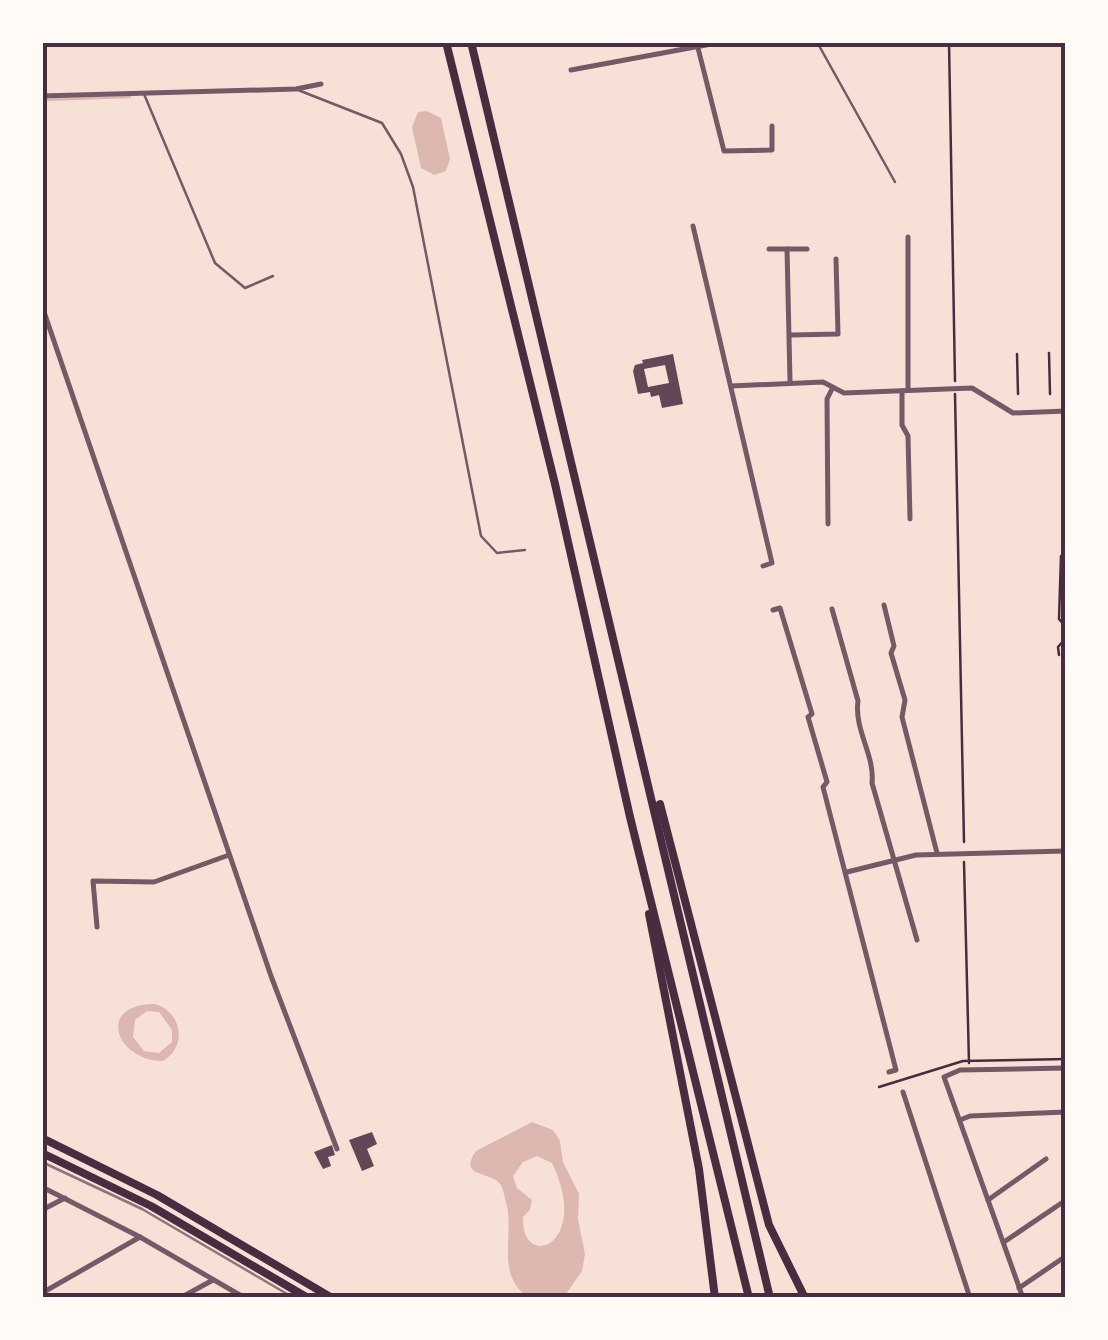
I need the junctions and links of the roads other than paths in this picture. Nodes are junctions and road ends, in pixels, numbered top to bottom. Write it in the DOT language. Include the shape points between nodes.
graph roads {
  1 [pos="446,42"];
  2 [pos="471,42"];
  3 [pos="722,42"];
  4 [pos="817,42"];
  5 [pos="698,48"];
  6 [pos="571,70"];
  7 [pos="320,84"];
  8 [pos="296,88"];
  9 [pos="144,93"];
  10 [pos="42,96"];
  11 [pos="772,126"];
  12 [pos="895,182"];
  13 [pos="693,226"];
  14 [pos="908,238"];
  15 [pos="768,249"];
  16 [pos="787,249"];
  17 [pos="807,249"];
  18 [pos="836,259"];
  19 [pos="273,276"];
  20 [pos="42,306"];
  21 [pos="789,335"];
  22 [pos="790,382"];
  23 [pos="731,386"];
  24 [pos="832,389"];
  25 [pos="905,390"];
  26 [pos="1004,396"];
  27 [pos="1005,407"];
  28 [pos="1064,411"];
  29 [pos="910,519"];
  30 [pos="828,524"];
  31 [pos="525,550"];
  32 [pos="763,566"];
  33 [pos="884,605"];
  34 [pos="832,609"];
  35 [pos="773,610"];
  36 [pos="648,774"];
  37 [pos="630,816"];
  38 [pos="1066,851"];
  39 [pos="937,853"];
  40 [pos="229,854"];
  41 [pos="893,860"];
  42 [pos="848,872"];
  43 [pos="97,926"];
  44 [pos="917,940"];
  45 [pos="1066,1068"];
  46 [pos="889,1072"];
  47 [pos="903,1092"];
  48 [pos="1066,1112"];
  49 [pos="960,1120"];
  50 [pos="42,1138"];
  51 [pos="337,1149"];
  52 [pos="42,1154"];
  53 [pos="1046,1158"];
  54 [pos="42,1187"];
  55 [pos="65,1198"];
  56 [pos="988,1200"];
  57 [pos="1066,1200"];
  58 [pos="42,1210"];
  59 [pos="140,1237"];
  60 [pos="1004,1242"];
  61 [pos="1066,1256"];
  62 [pos="214,1279"];
  63 [pos="1019,1288"];
  64 [pos="42,1293"];
  65 [pos="180,1298"];
  66 [pos="246,1298"];
  67 [pos="308,1298"];
  68 [pos="332,1298"];
  69 [pos="715,1298"];
  70 [pos="749,1298"];
  71 [pos="770,1298"];
  72 [pos="805,1298"];
  73 [pos="970,1298"];
  74 [pos="1023,1298"];
  1 -- 37 [label="main road"];
  2 -- 36 [label="main road"];
  3 -- 5 [label="street"];
  4 -- 12 [label="lane"];
  5 -- 6 [label="street"];
  5 -- 11 [label="street" via="724,151 772,150"];
  7 -- 8 [label="street"];
  8 -- 9 [label="street"];
  8 -- 31 [label="lane" via="382,123 401,154 482,536 497,553"];
  9 -- 10 [label="street"];
  9 -- 19 [label="lane" via="215,263 245,288"];
  13 -- 23 [label="street"];
  14 -- 25 [label="street"];
  15 -- 16 [label="street"];
  16 -- 17 [label="street"];
  16 -- 21 [label="street"];
  18 -- 21 [label="street" via="838,334"];
  20 -- 40 [label="street"];
  21 -- 22 [label="street"];
  22 -- 23 [label="street"];
  22 -- 24 [label="street" via="823,382"];
  23 -- 32 [label="street" via="772,563"];
  24 -- 25 [label="street"];
  24 -- 30 [label="street"];
  25 -- 27 [label="street" via="972,388"];
  25 -- 29 [label="street"];
  26 -- 27 [label="street"];
  27 -- 28 [label="street"];
  33 -- 39 [label="street" via="905,700 902,718"];
  34 -- 41 [label="street"];
  35 -- 42 [label="street" via="780,608 812,714 823,787"];
  36 -- 71 [label="main road"];
  36 -- 72 [label="main road" via="768,1225"];
  37 -- 69 [label="main road" via="699,1170"];
  37 -- 70 [label="main road"];
  38 -- 39 [label="street"];
  39 -- 41 [label="street"];
  40 -- 43 [label="street" via="154,882 93,881"];
  40 -- 51 [label="street"];
  41 -- 42 [label="street"];
  41 -- 44 [label="street"];
  42 -- 46 [label="street" via="896,1070"];
  45 -- 49 [label="street" via="969,1070 944,1077"];
  47 -- 73 [label="street"];
  48 -- 49 [label="street"];
  49 -- 56 [label="street"];
  50 -- 68 [label="main road" via="157,1195"];
  52 -- 67 [label="main road" via="152,1206"];
  53 -- 56 [label="street"];
  54 -- 55 [label="street"];
  55 -- 58 [label="street"];
  55 -- 59 [label="street"];
  56 -- 60 [label="street"];
  57 -- 60 [label="street"];
  59 -- 62 [label="street"];
  59 -- 64 [label="street"];
  60 -- 63 [label="street"];
  61 -- 63 [label="street"];
  62 -- 65 [label="street"];
  62 -- 66 [label="street"];
  63 -- 74 [label="street"];
}
